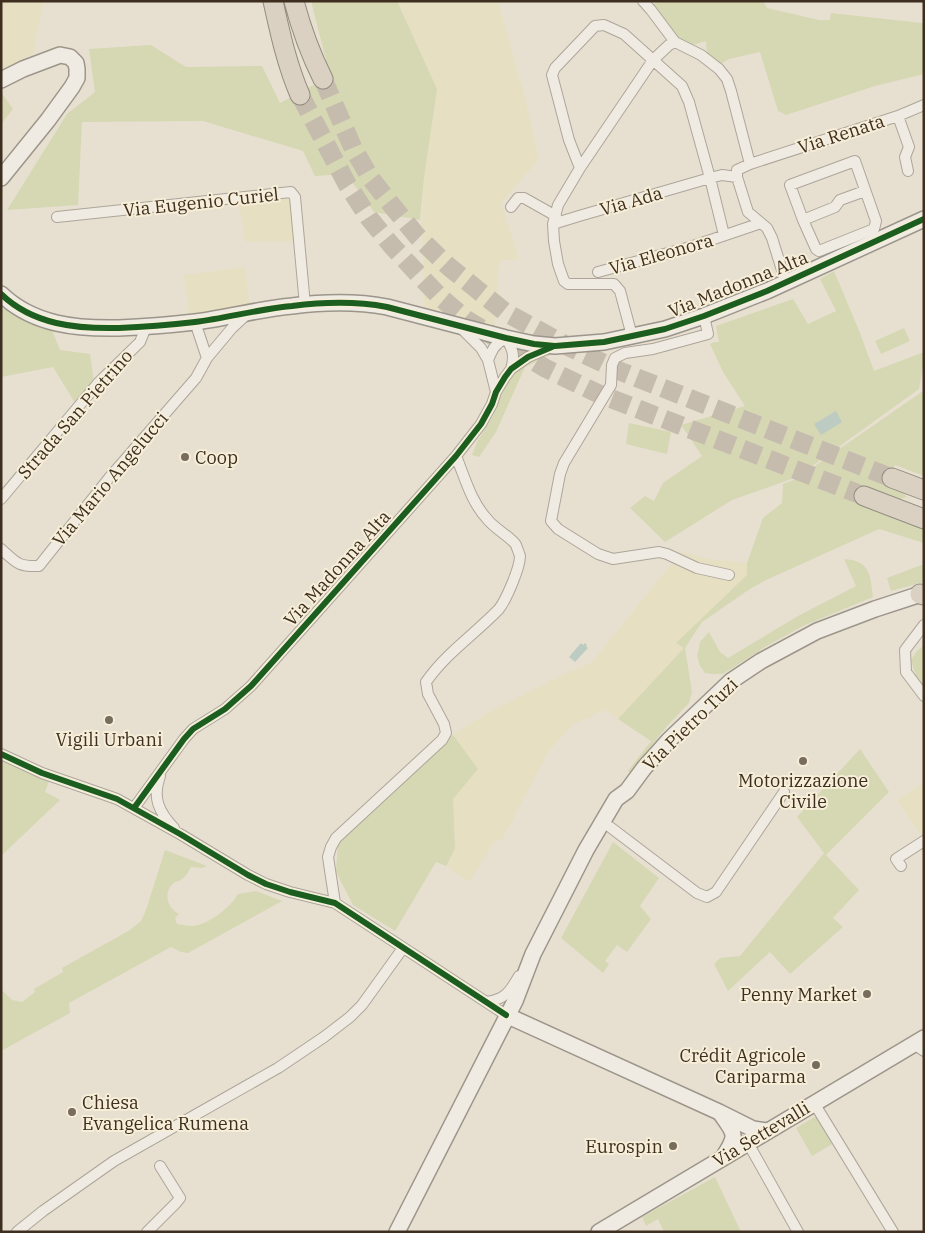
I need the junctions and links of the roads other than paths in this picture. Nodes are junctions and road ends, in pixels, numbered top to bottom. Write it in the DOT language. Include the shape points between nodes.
graph roads {
  1 [pos="265,1"];
  2 [pos="273,1"];
  3 [pos="294,1"];
  4 [pos="302,1"];
  5 [pos="643,1"];
  6 [pos="676,42"];
  7 [pos="653,60"];
  8 [pos="292,78"];
  9 [pos="1,80"];
  10 [pos="300,95"];
  11 [pos="924,105"];
  12 [pos="898,116"];
  13 [pos="750,164"];
  14 [pos="580,168"];
  15 [pos="908,171"];
  16 [pos="737,177"];
  17 [pos="1,178"];
  18 [pos="710,178"];
  19 [pos="865,191"];
  20 [pos="511,207"];
  21 [pos="57,217"];
  22 [pos="924,219"];
  23 [pos="554,220"];
  24 [pos="803,220"];
  25 [pos="761,223"];
  26 [pos="724,235"];
  27 [pos="845,248"];
  28 [pos="598,272"];
  29 [pos="786,282"];
  30 [pos="1,294"];
  31 [pos="305,305"];
  32 [pos="248,313"];
  33 [pos="704,316"];
  34 [pos="215,319"];
  35 [pos="195,322"];
  36 [pos="458,325"];
  37 [pos="146,327"];
  38 [pos="632,336"];
  39 [pos="223,338"];
  40 [pos="506,338"];
  41 [pos="555,346"];
  42 [pos="207,358"];
  43 [pos="488,360"];
  44 [pos="511,369"];
  45 [pos="496,392"];
  46 [pos="456,456"];
  47 [pos="892,478"];
  48 [pos="924,490"];
  49 [pos="864,496"];
  50 [pos="1,499"];
  51 [pos="924,519"];
  52 [pos="1,548"];
  53 [pos="729,575"];
  54 [pos="923,594"];
  55 [pos="924,625"];
  56 [pos="924,696"];
  57 [pos="1,754"];
  58 [pos="162,770"];
  59 [pos="627,791"];
  60 [pos="784,792"];
  61 [pos="134,808"];
  62 [pos="610,827"];
  63 [pos="180,834"];
  64 [pos="924,842"];
  65 [pos="900,866"];
  66 [pos="335,903"];
  67 [pos="403,948"];
  68 [pos="533,954"];
  69 [pos="519,997"];
  70 [pos="487,1002"];
  71 [pos="506,1016"];
  72 [pos="534,1029"];
  73 [pos="494,1040"];
  74 [pos="920,1044"];
  75 [pos="814,1103"];
  76 [pos="719,1112"];
  77 [pos="767,1131"];
  78 [pos="748,1143"];
  79 [pos="724,1156"];
  80 [pos="160,1166"];
  81 [pos="17,1232"];
  82 [pos="147,1232"];
  83 [pos="397,1232"];
  84 [pos="599,1232"];
  85 [pos="798,1232"];
  86 [pos="894,1232"];
  1 -- 8 [label="highway" via="277,47"];
  2 -- 8 [label="highway"];
  3 -- 4 [label="highway" via="320,73"];
  5 -- 6 [label="street"];
  6 -- 7 [label="street"];
  6 -- 13 [label="street" via="701,55 727,80"];
  7 -- 14 [label="street"];
  7 -- 14 [label="street, Via Eleonora" via="624,34 604,25 595,26 555,68 553,83"];
  7 -- 18 [label="street, Via Eleonora" via="682,86"];
  8 -- 10 [label="highway"];
  9 -- 17 [label="main road" via="60,55 70,57 76,63 77,78 72,87"];
  11 -- 12 [label="street"];
  12 -- 13 [label="street, Via Renata"];
  12 -- 15 [label="street, Via Renata" via="909,147 905,157"];
  13 -- 16 [label="street, Via Renata" via="738,170"];
  14 -- 23 [label="street" via="558,206"];
  16 -- 18 [label="street, Via Ada" via="722,174"];
  16 -- 25 [label="street" via="748,212"];
  18 -- 23 [label="street, Via Ada" via="579,216"];
  18 -- 26 [label="street, Via Eleonora"];
  19 -- 24 [label="street"];
  19 -- 24 [label="street" via="855,161 790,185"];
  19 -- 27 [label="street" via="876,221 874,229"];
  20 -- 23 [label="street" via="518,198 524,198"];
  21 -- 31 [label="street, Via Eugenio Curiel" via="291,192 295,197"];
  22 -- 27 [label="main road, Via Madonna Alta"];
  23 -- 38 [label="street" via="554,241 564,281 568,284 614,284 620,291"];
  24 -- 27 [label="street" via="816,249"];
  25 -- 26 [label="street, Via Eleonora"];
  25 -- 29 [label="street" via="772,238"];
  26 -- 28 [label="street, Via Eleonora"];
  27 -- 29 [label="main road, Via Madonna Alta"];
  29 -- 33 [label="main road, Via Madonna Alta"];
  30 -- 37 [label="main road, Via Madonna Alta" via="25,312 46,321 96,328"];
  31 -- 32 [label="main road, Via Madonna Alta"];
  31 -- 36 [label="main road, Via Madonna Alta" via="368,304"];
  32 -- 34 [label="main road, Via Madonna Alta"];
  32 -- 39 [label="street, Via Mario Angelucci"];
  33 -- 38 [label="main road, Via Madonna Alta"];
  33 -- 53 [label="street" via="708,334 615,358 611,385 564,463 551,521 558,529 598,554 613,559 659,552 697,568"];
  34 -- 35 [label="main road, Via Madonna Alta"];
  34 -- 39 [label="street" via="223,330"];
  35 -- 37 [label="main road, Via Madonna Alta"];
  35 -- 42 [label="street"];
  36 -- 40 [label="main road, Via Madonna Alta"];
  36 -- 43 [label="street, Via Madonna Alta"];
  37 -- 50 [label="street, Strada San Pietrino" via="140,342 99,382"];
  38 -- 41 [label="main road, Via Madonna Alta"];
  39 -- 42 [label="street, Via Mario Angelucci"];
  40 -- 41 [label="main road, Via Madonna Alta"];
  40 -- 43 [label="street" via="492,349"];
  40 -- 44 [label="street" via="514,358"];
  41 -- 44 [label="street, Via Madonna Alta" via="528,357"];
  42 -- 52 [label="street, Via Mario Angelucci" via="196,378 39,566 20,565"];
  43 -- 45 [label="street, Via Madonna Alta"];
  44 -- 45 [label="street, Via Madonna Alta"];
  45 -- 46 [label="street, Via Madonna Alta" via="481,424"];
  46 -- 58 [label="street, Via Madonna Alta" via="251,686 226,708 193,728"];
  46 -- 66 [label="street" via="473,500 490,523 515,543 520,556 518,568 500,607 433,671 426,682 428,694 444,724 446,733 442,740 336,838 331,847 328,857"];
  47 -- 48 [label="highway"];
  49 -- 51 [label="highway"];
  54 -- 59 [label="main road, Via Pietro Tuzi" via="817,631 732,681 669,740"];
  55 -- 56 [label="street" via="905,650 906,672"];
  57 -- 61 [label="street"];
  58 -- 61 [label="street, Via Madonna Alta"];
  58 -- 63 [label="street" via="157,801"];
  59 -- 62 [label="main road, Via Pietro Tuzi"];
  59 -- 68 [label="main road, Via Pietro Tuzi" via="616,799 604,819"];
  60 -- 62 [label="street" via="716,892 708,897 697,893"];
  61 -- 63 [label="street"];
  62 -- 69 [label="main road, Via Pietro Tuzi"];
  63 -- 66 [label="street" via="266,884"];
  64 -- 65 [label="street" via="896,859"];
  66 -- 67 [label="street"];
  67 -- 70 [label="street"];
  67 -- 81 [label="street" via="362,1005 324,1037 278,1068 114,1161"];
  68 -- 69 [label="main road, Via Pietro Tuzi"];
  68 -- 70 [label="street" via="503,998"];
  69 -- 71 [label="main road, Via Pietro Tuzi"];
  69 -- 72 [label="main road" via="521,1013"];
  70 -- 71 [label="street"];
  71 -- 72 [label="main road"];
  71 -- 73 [label="main road, Via Pietro Tuzi"];
  72 -- 73 [label="main road" via="511,1026"];
  72 -- 76 [label="main road"];
  73 -- 83 [label="main road, Via Pietro Tuzi"];
  74 -- 75 [label="main road, Via Settevalli"];
  75 -- 77 [label="main road, Via Settevalli"];
  75 -- 86 [label="street"];
  76 -- 77 [label="main road" via="753,1129"];
  76 -- 79 [label="main road" via="734,1133 734,1140"];
  77 -- 78 [label="main road, Via Settevalli"];
  78 -- 79 [label="main road, Via Settevalli"];
  78 -- 85 [label="street"];
  79 -- 84 [label="main road, Via Settevalli"];
  80 -- 82 [label="street" via="180,1198"];
}
